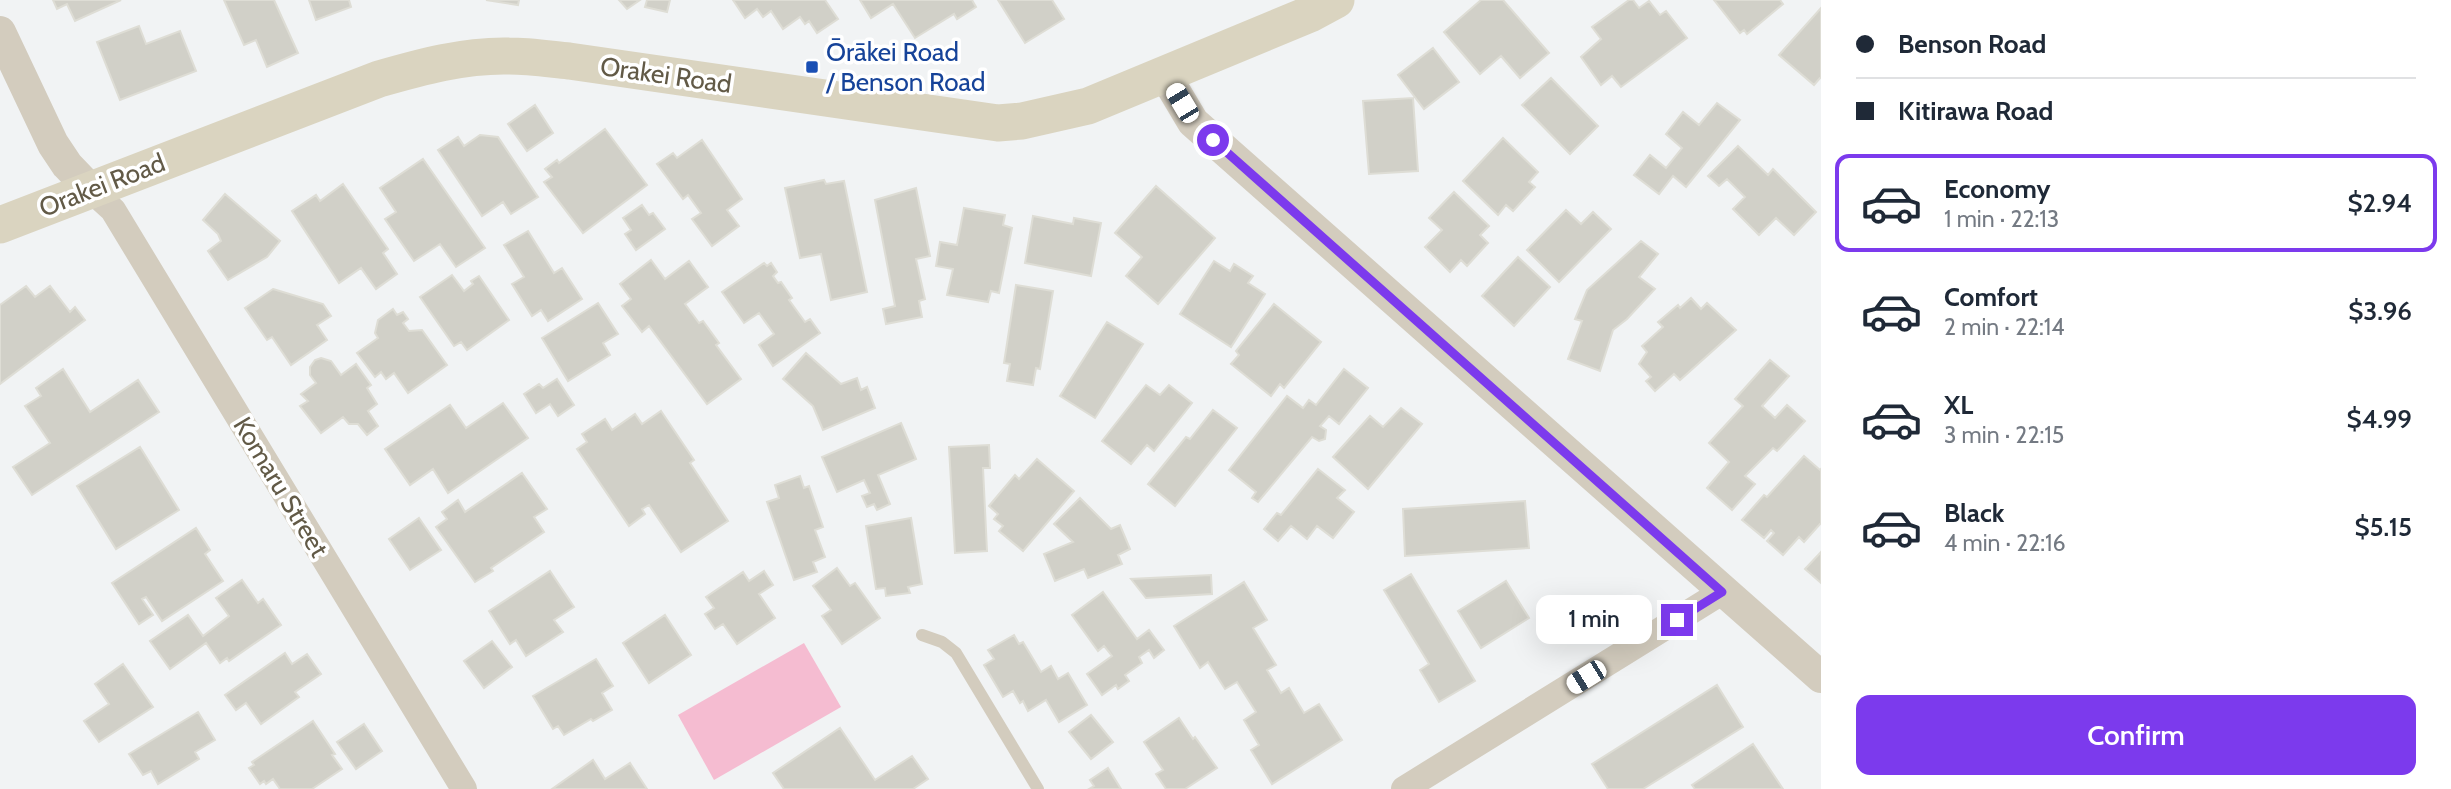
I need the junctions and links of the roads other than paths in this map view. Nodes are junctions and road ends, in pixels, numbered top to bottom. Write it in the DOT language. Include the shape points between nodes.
graph roads {
  1 [pos="1336,0"];
  2 [pos="0,32"];
  3 [pos="1165,75"];
  4 [pos="91,190"];
  5 [pos="0,225"];
  6 [pos="1722,592"];
  7 [pos="922,635"];
  8 [pos="1821,677"];
  9 [pos="464,789"];
  10 [pos="1038,789"];
  11 [pos="1404,789"];
  1 -- 3 [label="main road, Orakei Road"];
  2 -- 4 [label="street" via="52,145"];
  3 -- 4 [label="main road, Orakei Road" via="1087,106 998,123 569,61 465,58 379,79"];
  3 -- 6 [label="street" via="1193,122"];
  4 -- 5 [label="main road, Orakei Road"];
  4 -- 9 [label="street, Komaru Street" via="113,210 135,245"];
  6 -- 8 [label="street"];
  6 -- 11 [label="street"];
  7 -- 10 [label="lane" via="956,653"];
}
